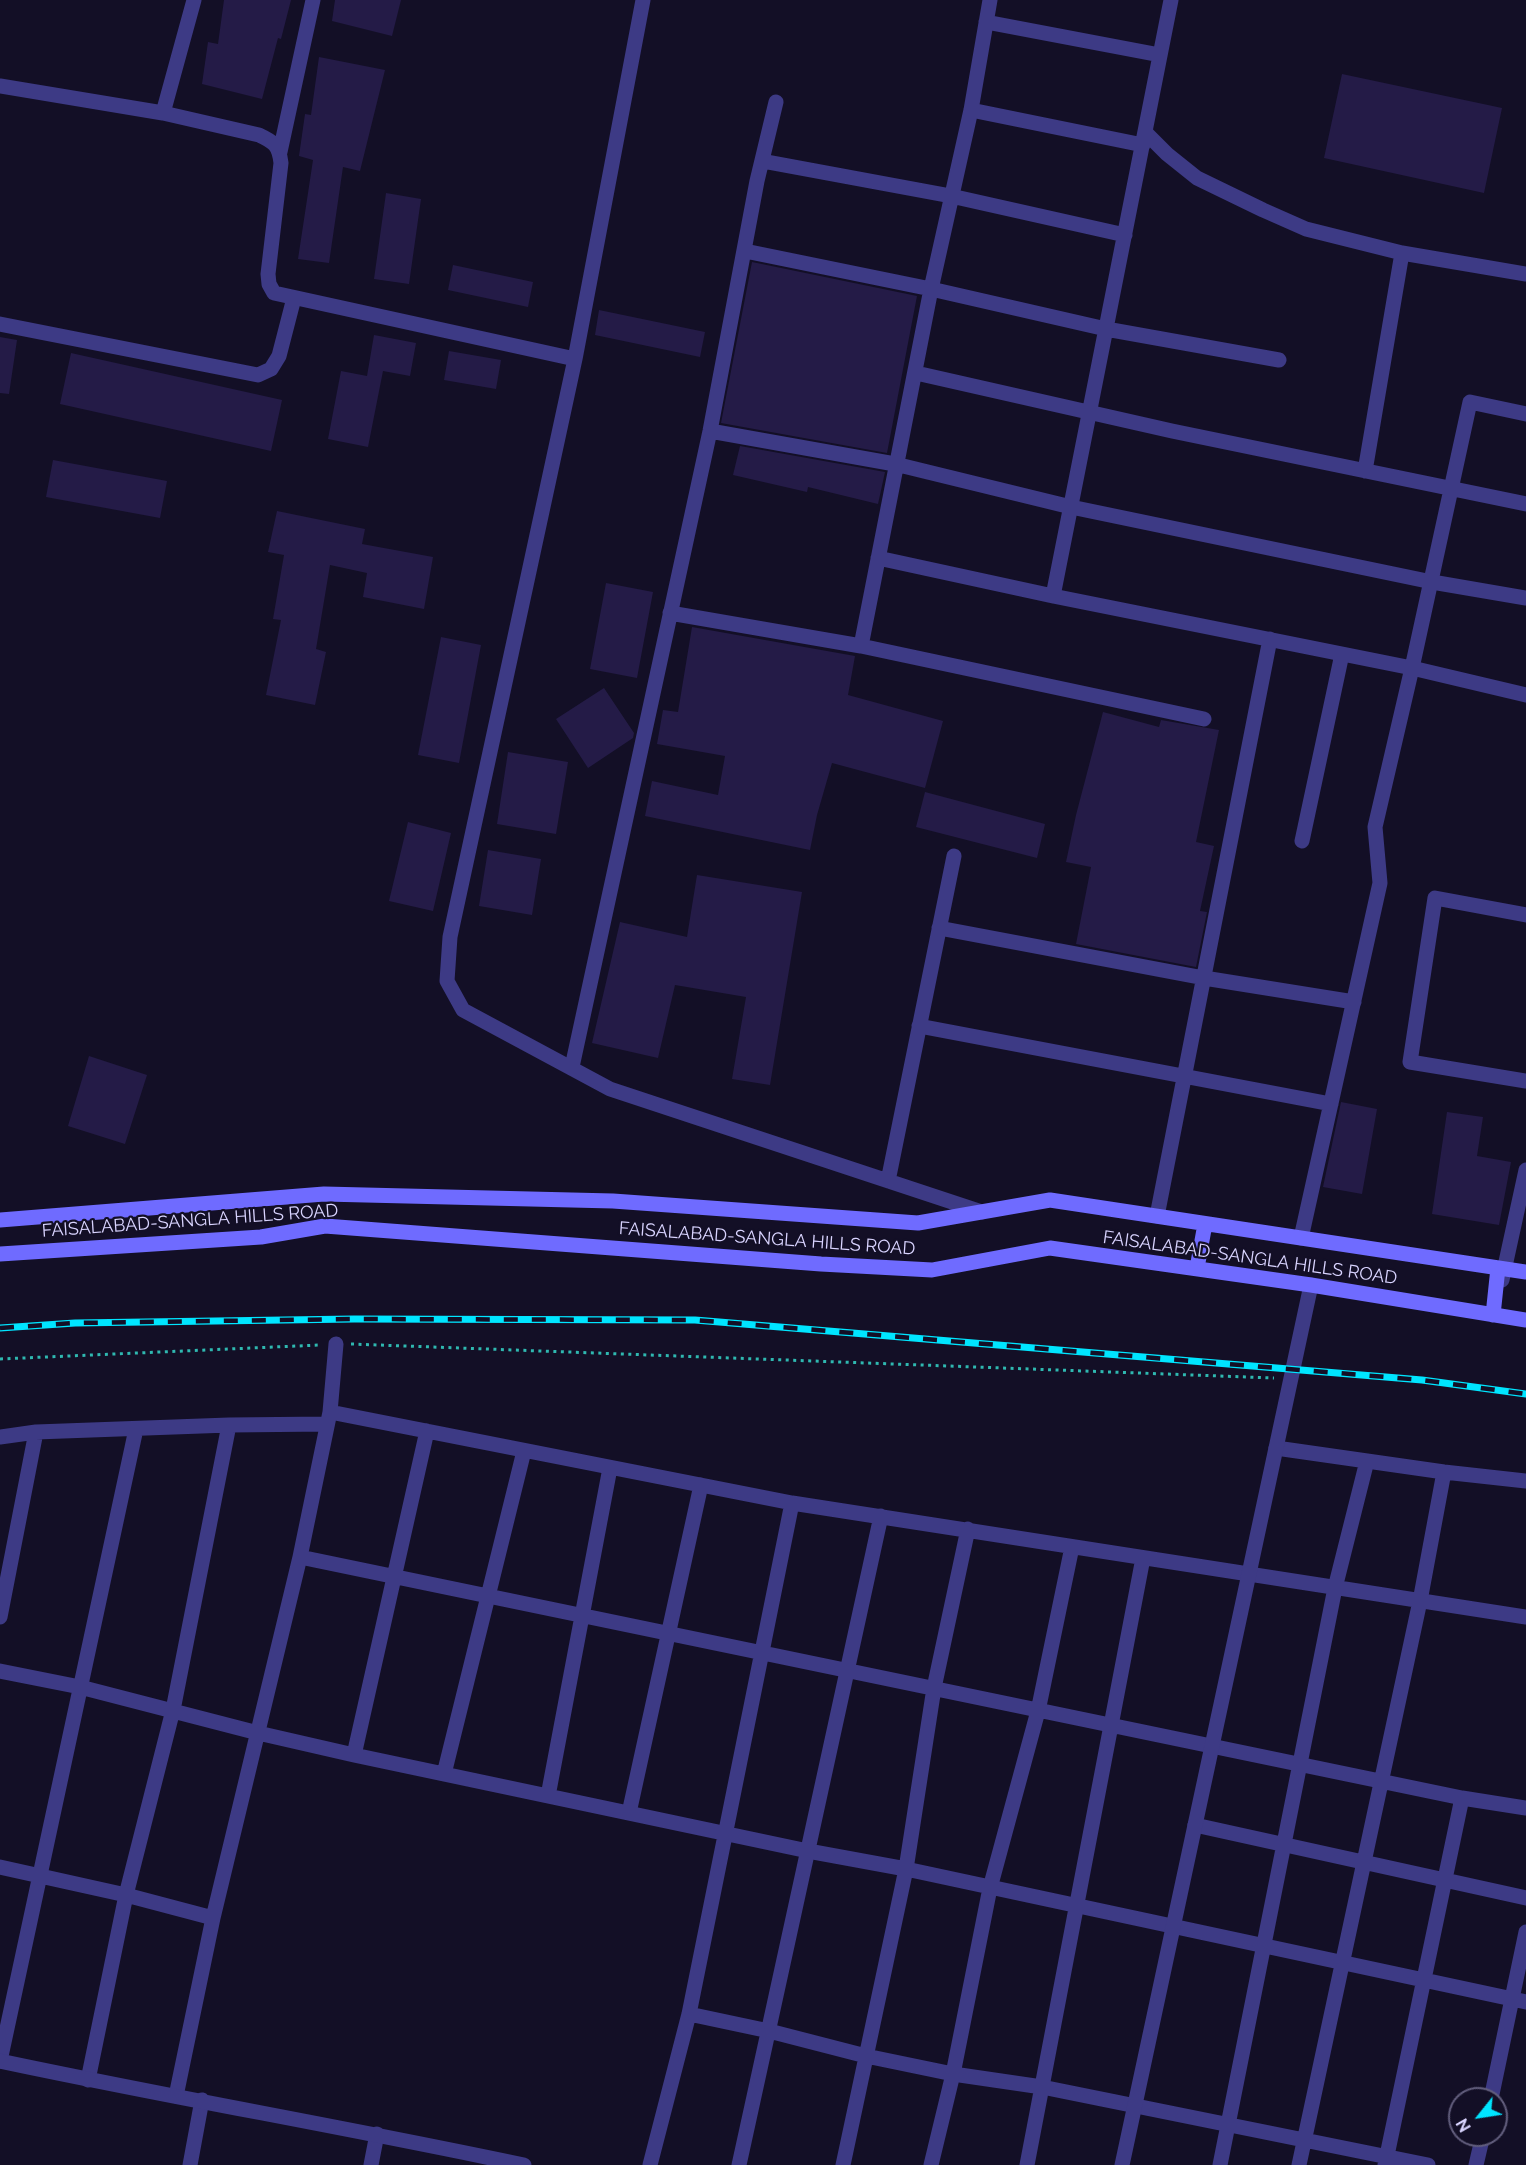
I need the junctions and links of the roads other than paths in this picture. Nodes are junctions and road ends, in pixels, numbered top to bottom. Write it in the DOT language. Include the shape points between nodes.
graph roads {
  1 [pos="194,0"];
  2 [pos="313,0"];
  3 [pos="644,0"];
  4 [pos="990,0"];
  5 [pos="1171,0"];
  6 [pos="986,22"];
  7 [pos="1160,55"];
  8 [pos="0,86"];
  9 [pos="776,102"];
  10 [pos="971,110"];
  11 [pos="163,113"];
  12 [pos="1144,139"];
  13 [pos="280,152"];
  14 [pos="762,161"];
  15 [pos="951,196"];
  16 [pos="1125,235"];
  17 [pos="745,250"];
  18 [pos="1402,253"];
  19 [pos="1526,274"];
  20 [pos="932,289"];
  21 [pos="294,298"];
  22 [pos="0,324"];
  23 [pos="1106,328"];
  24 [pos="575,358"];
  25 [pos="1279,360"];
  26 [pos="916,373"];
  27 [pos="1090,412"];
  28 [pos="1526,414"];
  29 [pos="710,431"];
  30 [pos="896,465"];
  31 [pos="1365,471"];
  32 [pos="1452,488"];
  33 [pos="1526,504"];
  34 [pos="1071,507"];
  35 [pos="878,558"];
  36 [pos="1432,582"];
  37 [pos="1053,596"];
  38 [pos="1526,598"];
  39 [pos="670,613"];
  40 [pos="1270,639"];
  41 [pos="861,646"];
  42 [pos="1342,654"];
  43 [pos="1412,668"];
  44 [pos="1526,695"];
  45 [pos="1204,719"];
  46 [pos="1302,842"];
  47 [pos="954,856"];
  48 [pos="1526,915"];
  49 [pos="939,928"];
  50 [pos="1204,978"];
  51 [pos="1354,1002"];
  52 [pos="920,1026"];
  53 [pos="572,1067"];
  54 [pos="1184,1077"];
  55 [pos="1526,1081"];
  56 [pos="1331,1104"];
  57 [pos="1526,1170"];
  58 [pos="888,1181"];
  59 [pos="982,1212"];
  60 [pos="1157,1216"];
  61 [pos="0,1220"];
  62 [pos="1205,1224"];
  63 [pos="1300,1238"];
  64 [pos="0,1254"];
  65 [pos="1197,1269"];
  66 [pos="1501,1269"];
  67 [pos="1526,1272"];
  68 [pos="1311,1285"];
  69 [pos="1496,1316"];
  70 [pos="1526,1320"];
  71 [pos="336,1344"];
  72 [pos="328,1418"];
  73 [pos="229,1425"];
  74 [pos="136,1429"];
  75 [pos="427,1431"];
  76 [pos="36,1432"];
  77 [pos="0,1437"];
  78 [pos="1276,1448"];
  79 [pos="524,1451"];
  80 [pos="1367,1461"];
  81 [pos="610,1468"];
  82 [pos="1444,1472"];
  83 [pos="1526,1481"];
  84 [pos="701,1485"];
  85 [pos="792,1503"];
  86 [pos="881,1516"];
  87 [pos="968,1529"];
  88 [pos="1072,1547"];
  89 [pos="300,1557"];
  90 [pos="1143,1558"];
  91 [pos="1249,1575"];
  92 [pos="394,1576"];
  93 [pos="1335,1588"];
  94 [pos="488,1595"];
  95 [pos="1420,1601"];
  96 [pos="582,1615"];
  97 [pos="0,1617"];
  98 [pos="1526,1617"];
  99 [pos="669,1632"];
  100 [pos="763,1652"];
  101 [pos="847,1670"];
  102 [pos="0,1671"];
  103 [pos="80,1687"];
  104 [pos="934,1688"];
  105 [pos="173,1710"];
  106 [pos="1038,1711"];
  107 [pos="1111,1725"];
  108 [pos="258,1733"];
  109 [pos="1212,1746"];
  110 [pos="354,1755"];
  111 [pos="1300,1764"];
  112 [pos="444,1774"];
  113 [pos="1382,1781"];
  114 [pos="548,1796"];
  115 [pos="1462,1798"];
  116 [pos="1526,1808"];
  117 [pos="629,1813"];
  118 [pos="1195,1825"];
  119 [pos="727,1834"];
  120 [pos="1284,1845"];
  121 [pos="808,1851"];
  122 [pos="1364,1862"];
  123 [pos="0,1867"];
  124 [pos="906,1869"];
  125 [pos="40,1876"];
  126 [pos="1444,1880"];
  127 [pos="990,1888"];
  128 [pos="126,1895"];
  129 [pos="1526,1898"];
  130 [pos="1076,1907"];
  131 [pos="213,1918"];
  132 [pos="1173,1928"];
  133 [pos="1526,1932"];
  134 [pos="1264,1947"];
  135 [pos="1342,1963"];
  136 [pos="1424,1980"];
  137 [pos="1519,2001"];
  138 [pos="689,2014"];
  139 [pos="769,2031"];
  140 [pos="866,2056"];
  141 [pos="0,2061"];
  142 [pos="953,2074"];
  143 [pos="88,2080"];
  144 [pos="1042,2087"];
  145 [pos="1494,2087"];
  146 [pos="176,2096"];
  147 [pos="202,2100"];
  148 [pos="1135,2106"];
  149 [pos="1228,2126"];
  150 [pos="377,2134"];
  151 [pos="1304,2141"];
  152 [pos="1480,2147"];
  153 [pos="1386,2161"];
  154 [pos="190,2165"];
  155 [pos="370,2165"];
  156 [pos="524,2165"];
  157 [pos="650,2165"];
  158 [pos="739,2165"];
  159 [pos="843,2165"];
  160 [pos="931,2165"];
  161 [pos="1027,2165"];
  162 [pos="1122,2165"];
  163 [pos="1220,2165"];
  164 [pos="1299,2165"];
  165 [pos="1428,2165"];
  166 [pos="1476,2165"];
  1 -- 11 [label="street"];
  2 -- 13 [label="street"];
  3 -- 24 [label="street"];
  4 -- 6 [label="street"];
  5 -- 7 [label="street"];
  6 -- 7 [label="street"];
  6 -- 10 [label="street"];
  7 -- 12 [label="street"];
  8 -- 11 [label="street"];
  9 -- 14 [label="street"];
  10 -- 12 [label="street"];
  10 -- 15 [label="street"];
  11 -- 13 [label="street" via="259,135 273,142"];
  12 -- 16 [label="street"];
  12 -- 18 [label="street" via="1197,178 1306,229"];
  13 -- 21 [label="street" via="268,274 274,293"];
  14 -- 15 [label="street"];
  14 -- 17 [label="street"];
  15 -- 16 [label="street"];
  15 -- 20 [label="street"];
  16 -- 23 [label="street"];
  17 -- 20 [label="street"];
  17 -- 29 [label="street"];
  18 -- 19 [label="street"];
  18 -- 31 [label="street"];
  20 -- 23 [label="street"];
  20 -- 26 [label="street"];
  21 -- 22 [label="street" via="279,356 271,369 258,375"];
  21 -- 24 [label="street"];
  23 -- 25 [label="street"];
  23 -- 27 [label="street"];
  24 -- 53 [label="street" via="450,937 447,981 463,1010"];
  26 -- 27 [label="street"];
  26 -- 30 [label="street"];
  27 -- 31 [label="street"];
  27 -- 34 [label="street"];
  28 -- 32 [label="street" via="1470,402"];
  29 -- 30 [label="street"];
  29 -- 39 [label="street"];
  30 -- 34 [label="street"];
  30 -- 35 [label="street"];
  31 -- 32 [label="street"];
  32 -- 33 [label="street"];
  32 -- 36 [label="street"];
  34 -- 36 [label="street"];
  34 -- 37 [label="street"];
  35 -- 37 [label="street"];
  35 -- 41 [label="street"];
  36 -- 38 [label="street"];
  36 -- 43 [label="street"];
  37 -- 40 [label="street"];
  39 -- 41 [label="street"];
  39 -- 53 [label="street"];
  40 -- 42 [label="street"];
  40 -- 50 [label="street"];
  41 -- 45 [label="street"];
  42 -- 43 [label="street"];
  42 -- 46 [label="street"];
  43 -- 44 [label="street"];
  43 -- 51 [label="street" via="1374,827 1380,883"];
  47 -- 49 [label="street"];
  48 -- 55 [label="street" via="1435,898 1410,1062"];
  49 -- 50 [label="street"];
  49 -- 52 [label="street"];
  50 -- 51 [label="street"];
  50 -- 54 [label="street"];
  51 -- 56 [label="street"];
  52 -- 54 [label="street"];
  52 -- 58 [label="street"];
  53 -- 58 [label="street" via="610,1089"];
  54 -- 56 [label="street"];
  54 -- 60 [label="street"];
  56 -- 63 [label="street"];
  57 -- 66 [label="street"];
  58 -- 59 [label="street"];
  59 -- 60 [label="main road, FAISALABAD-SANGLA HILLS ROAD" via="1050,1200"];
  59 -- 61 [label="main road, FAISALABAD-SANGLA HILLS ROAD" via="918,1223 613,1200 324,1194"];
  60 -- 62 [label="main road, FAISALABAD-SANGLA HILLS ROAD"];
  62 -- 63 [label="main road, FAISALABAD-SANGLA HILLS ROAD"];
  62 -- 65 [label="main road"];
  63 -- 66 [label="main road, FAISALABAD-SANGLA HILLS ROAD"];
  64 -- 65 [label="main road, FAISALABAD-SANGLA HILLS ROAD" via="261,1237 325,1226 932,1270 1050,1248"];
  65 -- 68 [label="main road, FAISALABAD-SANGLA HILLS ROAD"];
  66 -- 67 [label="main road, FAISALABAD-SANGLA HILLS ROAD"];
  66 -- 69 [label="main road"];
  68 -- 69 [label="main road, FAISALABAD-SANGLA HILLS ROAD"];
  68 -- 78 [label="street"];
  69 -- 70 [label="main road, FAISALABAD-SANGLA HILLS ROAD"];
  71 -- 72 [label="street"];
  72 -- 73 [label="street"];
  72 -- 75 [label="street"];
  72 -- 89 [label="street"];
  73 -- 74 [label="street"];
  73 -- 105 [label="street"];
  74 -- 76 [label="street"];
  74 -- 103 [label="street"];
  75 -- 79 [label="street"];
  75 -- 92 [label="street"];
  76 -- 77 [label="street"];
  76 -- 97 [label="street"];
  78 -- 80 [label="street"];
  78 -- 91 [label="street"];
  79 -- 81 [label="street"];
  79 -- 94 [label="street"];
  80 -- 82 [label="street"];
  80 -- 93 [label="street"];
  81 -- 84 [label="street"];
  81 -- 96 [label="street"];
  82 -- 83 [label="street"];
  82 -- 95 [label="street"];
  84 -- 85 [label="street"];
  84 -- 99 [label="street"];
  85 -- 86 [label="street"];
  85 -- 100 [label="street"];
  86 -- 87 [label="street"];
  86 -- 101 [label="street"];
  87 -- 88 [label="street"];
  87 -- 104 [label="street"];
  88 -- 90 [label="street"];
  88 -- 106 [label="street"];
  89 -- 92 [label="street"];
  89 -- 108 [label="street"];
  90 -- 91 [label="street"];
  90 -- 107 [label="street"];
  91 -- 93 [label="street"];
  91 -- 109 [label="street"];
  92 -- 94 [label="street"];
  92 -- 110 [label="street"];
  93 -- 95 [label="street"];
  93 -- 111 [label="street"];
  94 -- 96 [label="street"];
  94 -- 112 [label="street"];
  95 -- 98 [label="street"];
  95 -- 113 [label="street"];
  96 -- 99 [label="street"];
  96 -- 114 [label="street"];
  99 -- 100 [label="street"];
  99 -- 117 [label="street"];
  100 -- 101 [label="street"];
  100 -- 119 [label="street"];
  101 -- 104 [label="street"];
  101 -- 121 [label="street"];
  102 -- 103 [label="street"];
  103 -- 105 [label="street"];
  103 -- 125 [label="street"];
  104 -- 106 [label="street"];
  104 -- 124 [label="street"];
  105 -- 108 [label="street"];
  105 -- 128 [label="street"];
  106 -- 107 [label="street"];
  106 -- 127 [label="street"];
  107 -- 109 [label="street"];
  107 -- 130 [label="street"];
  108 -- 110 [label="street"];
  108 -- 131 [label="street"];
  109 -- 111 [label="street"];
  109 -- 118 [label="street"];
  110 -- 112 [label="street"];
  111 -- 113 [label="street"];
  111 -- 120 [label="street"];
  112 -- 114 [label="street"];
  113 -- 115 [label="street"];
  113 -- 122 [label="street"];
  114 -- 117 [label="street"];
  115 -- 116 [label="street"];
  115 -- 126 [label="street"];
  117 -- 119 [label="street"];
  118 -- 120 [label="street"];
  118 -- 132 [label="street"];
  119 -- 121 [label="street"];
  119 -- 138 [label="street"];
  120 -- 122 [label="street"];
  120 -- 134 [label="street"];
  121 -- 124 [label="street"];
  121 -- 139 [label="street"];
  122 -- 126 [label="street"];
  122 -- 135 [label="street"];
  123 -- 125 [label="street"];
  124 -- 127 [label="street"];
  124 -- 140 [label="street"];
  125 -- 128 [label="street"];
  125 -- 141 [label="street"];
  126 -- 129 [label="street"];
  126 -- 136 [label="street"];
  127 -- 130 [label="street"];
  127 -- 142 [label="street"];
  128 -- 131 [label="street"];
  128 -- 143 [label="street"];
  130 -- 132 [label="street"];
  130 -- 144 [label="street"];
  131 -- 146 [label="street"];
  132 -- 134 [label="street"];
  132 -- 148 [label="street"];
  133 -- 137 [label="street"];
  134 -- 135 [label="street"];
  134 -- 149 [label="street"];
  135 -- 136 [label="street"];
  135 -- 151 [label="street"];
  136 -- 137 [label="street"];
  136 -- 153 [label="street"];
  137 -- 145 [label="street"];
  138 -- 139 [label="street"];
  138 -- 157 [label="street"];
  139 -- 140 [label="street"];
  139 -- 158 [label="street"];
  140 -- 142 [label="street"];
  140 -- 159 [label="street"];
  141 -- 143 [label="street"];
  142 -- 144 [label="street"];
  142 -- 160 [label="street"];
  143 -- 146 [label="street"];
  144 -- 148 [label="street"];
  144 -- 161 [label="street"];
  146 -- 147 [label="street"];
  147 -- 150 [label="street"];
  147 -- 154 [label="street"];
  148 -- 149 [label="street"];
  148 -- 162 [label="street"];
  149 -- 151 [label="street"];
  149 -- 163 [label="street"];
  150 -- 155 [label="street"];
  150 -- 156 [label="street"];
  151 -- 153 [label="street"];
  151 -- 164 [label="street"];
  152 -- 166 [label="street"];
  153 -- 165 [label="street"];
}
